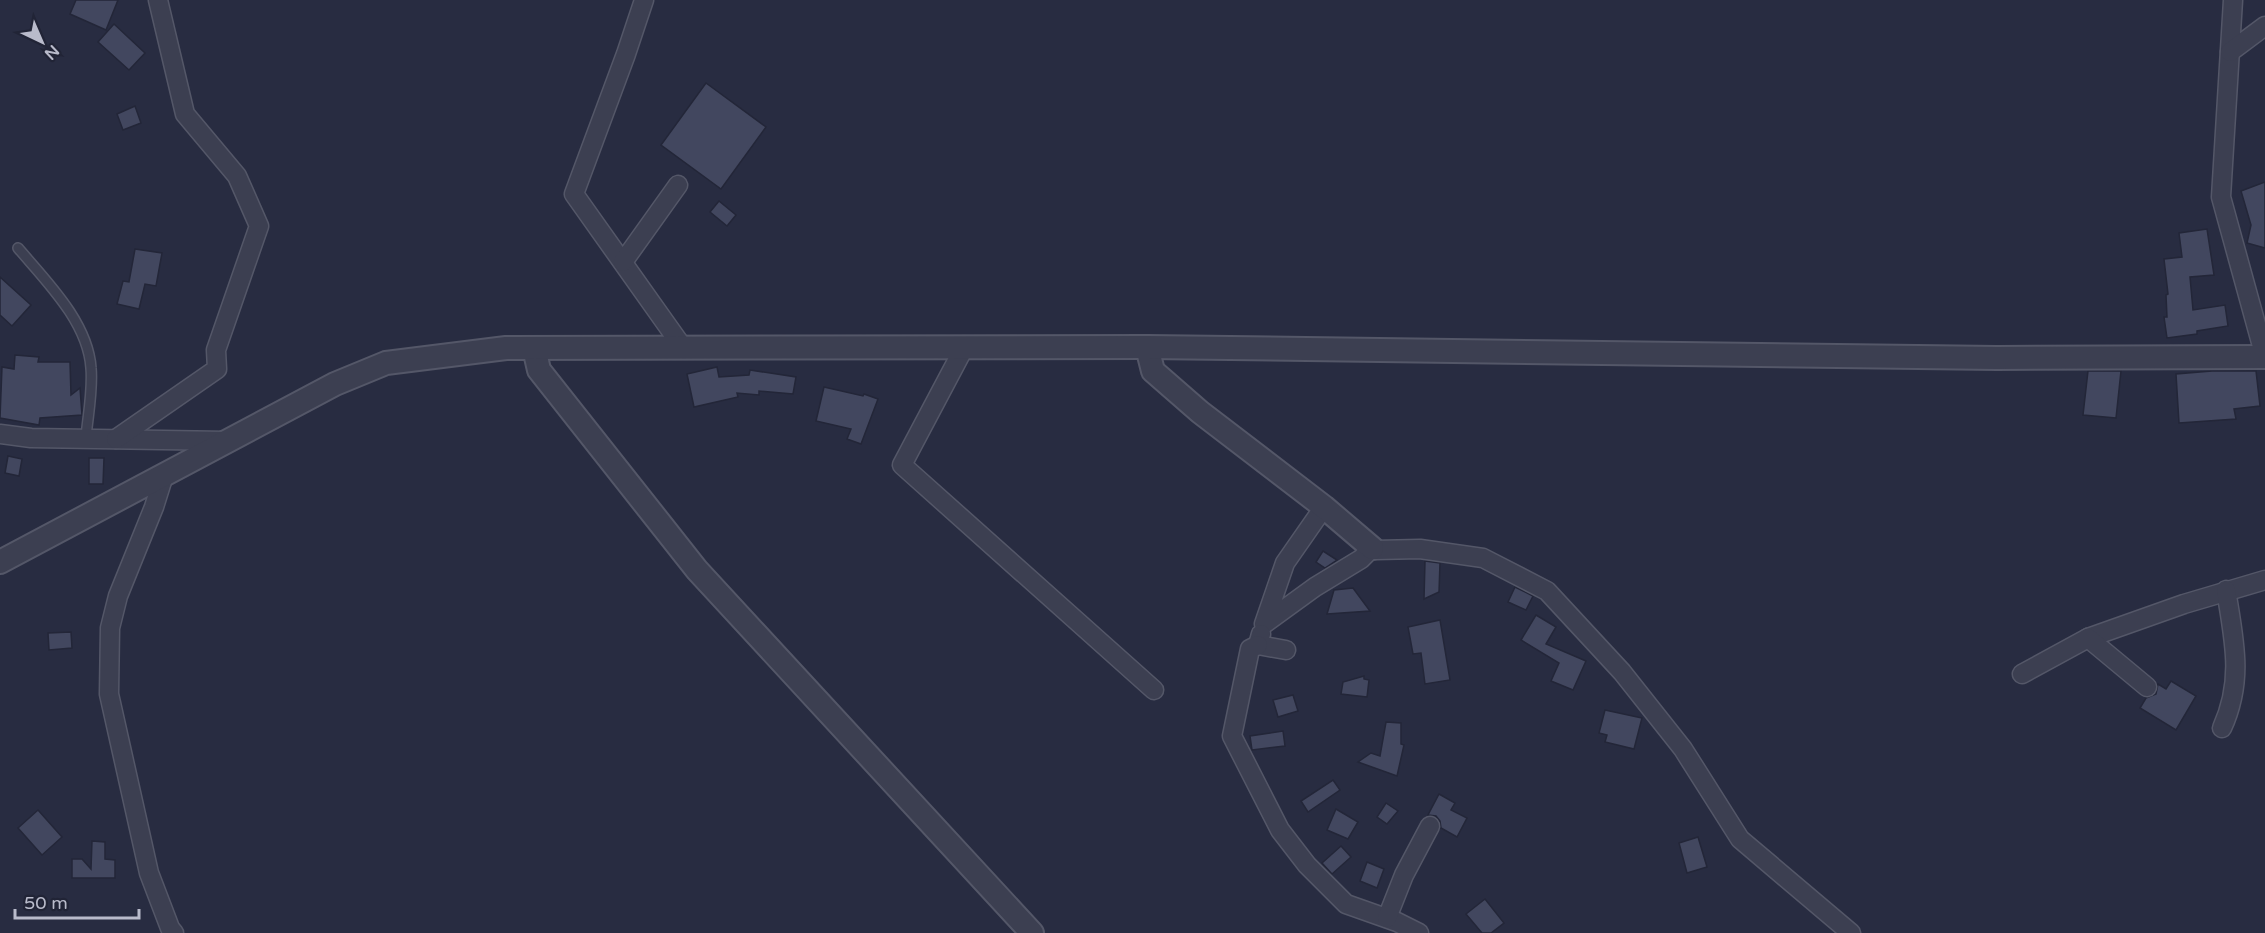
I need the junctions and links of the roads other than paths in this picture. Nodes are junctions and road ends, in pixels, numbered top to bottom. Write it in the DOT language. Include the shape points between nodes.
graph roads {
  1 [pos="158,0"];
  2 [pos="644,0"];
  3 [pos="2233,0"];
  4 [pos="2265,26"];
  5 [pos="2230,51"];
  6 [pos="678,185"];
  7 [pos="18,248"];
  8 [pos="623,262"];
  9 [pos="965,346"];
  10 [pos="1147,347"];
  11 [pos="534,348"];
  12 [pos="684,349"];
  13 [pos="2265,357"];
  14 [pos="0,434"];
  15 [pos="86,437"];
  16 [pos="116,439"];
  17 [pos="228,441"];
  18 [pos="164,475"];
  19 [pos="1324,507"];
  20 [pos="1372,548"];
  21 [pos="0,562"];
  22 [pos="2265,580"];
  23 [pos="2226,590"];
  24 [pos="1264,624"];
  25 [pos="2088,638"];
  26 [pos="1258,645"];
  27 [pos="1286,650"];
  28 [pos="2022,674"];
  29 [pos="2147,687"];
  30 [pos="1154,690"];
  31 [pos="2222,728"];
  32 [pos="1430,826"];
  33 [pos="1387,918"];
  34 [pos="174,933"];
  35 [pos="1032,933"];
  36 [pos="1419,933"];
  37 [pos="1851,933"];
  1 -- 16 [label="street" via="185,114 237,176 259,226 216,350 217,369"];
  2 -- 8 [label="street" via="574,194"];
  3 -- 5 [label="street"];
  4 -- 5 [label="street"];
  5 -- 13 [label="street" via="2221,197"];
  6 -- 8 [label="street"];
  7 -- 15 [label="lane" via="74,319 86,348 91,368"];
  8 -- 12 [label="street"];
  9 -- 10 [label="street"];
  9 -- 12 [label="street"];
  9 -- 30 [label="street" via="902,465"];
  10 -- 13 [label="street" via="1997,358"];
  10 -- 19 [label="street" via="1153,371"];
  11 -- 12 [label="street"];
  11 -- 17 [label="street" via="386,363 335,384"];
  11 -- 35 [label="street" via="539,370 697,570"];
  14 -- 15 [label="street"];
  15 -- 16 [label="street"];
  16 -- 17 [label="street"];
  17 -- 18 [label="street"];
  18 -- 21 [label="street"];
  18 -- 34 [label="street" via="118,596 110,628 109,694 149,873"];
  19 -- 20 [label="street"];
  19 -- 24 [label="street" via="1285,563"];
  20 -- 24 [label="street"];
  20 -- 37 [label="street" via="1420,549 1483,558 1547,591 1622,672 1683,749 1740,839"];
  22 -- 23 [label="street"];
  23 -- 25 [label="street"];
  23 -- 31 [label="street" via="2236,651 2231,708"];
  24 -- 26 [label="street"];
  25 -- 28 [label="street"];
  25 -- 29 [label="street"];
  26 -- 27 [label="street"];
  26 -- 33 [label="street" via="1250,649 1232,736 1280,830 1307,866 1346,904"];
  32 -- 33 [label="street"];
  33 -- 36 [label="street"];
}
